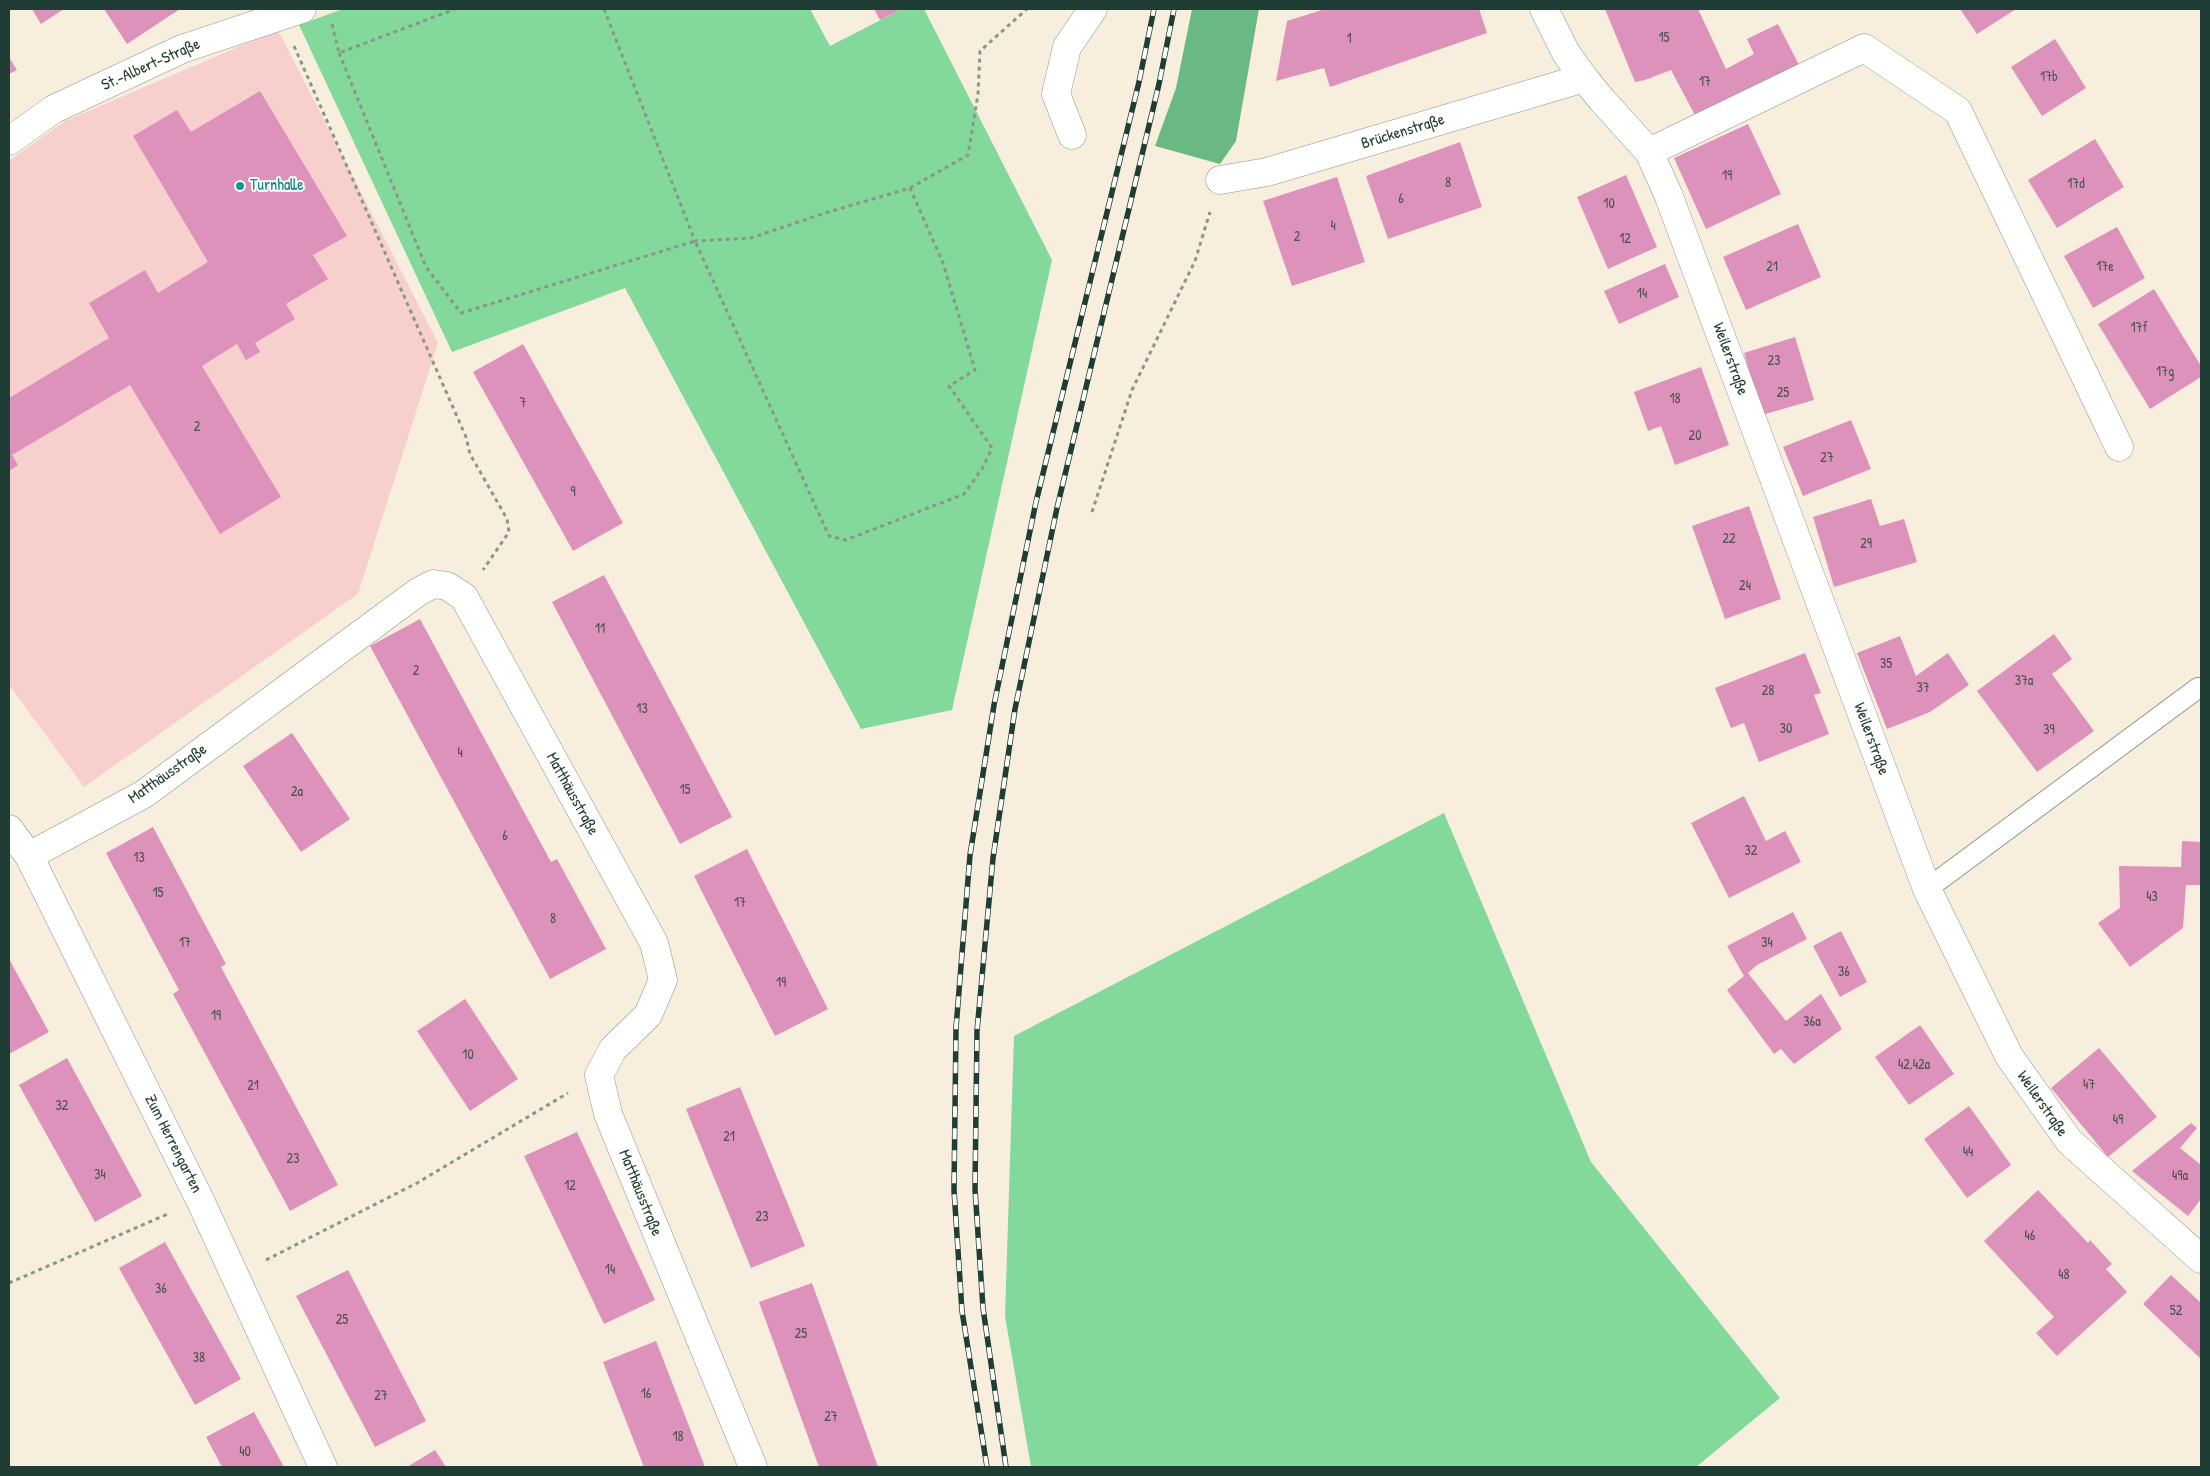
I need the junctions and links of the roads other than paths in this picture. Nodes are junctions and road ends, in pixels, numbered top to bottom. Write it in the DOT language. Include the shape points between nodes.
graph roads {
  1 [pos="1093,9"];
  2 [pos="1544,9"];
  3 [pos="291,12"];
  4 [pos="1584,78"];
  5 [pos="1072,136"];
  6 [pos="9,141"];
  7 [pos="1650,152"];
  8 [pos="1220,180"];
  9 [pos="2119,447"];
  10 [pos="2198,688"];
  11 [pos="9,829"];
  12 [pos="29,856"];
  13 [pos="1927,890"];
  14 [pos="2201,1259"];
  15 [pos="323,1467"];
  16 [pos="753,1467"];
  1 -- 5 [label="street" via="1067,47 1056,94"];
  2 -- 4 [label="street, Weilerstraße" via="1566,53"];
  3 -- 6 [label="street, St.-Albert-Straße" via="182,49 54,109"];
  4 -- 7 [label="street, Weilerstraße"];
  4 -- 8 [label="street, Brückenstraße" via="1267,172"];
  7 -- 9 [label="street" via="1864,48 1958,111"];
  7 -- 13 [label="street, Weilerstraße"];
  10 -- 13 [label="lane"];
  11 -- 12 [label="street, Zum Herrengarten"];
  12 -- 15 [label="street, Zum Herrengarten" via="200,1200"];
  12 -- 16 [label="street, Matthäusstraße" via="144,794 418,592 433,584 447,586 464,598 654,944 663,980 648,1015 613,1049 599,1075 608,1114"];
  13 -- 14 [label="street, Weilerstraße" via="2009,1056 2068,1142"];
}
